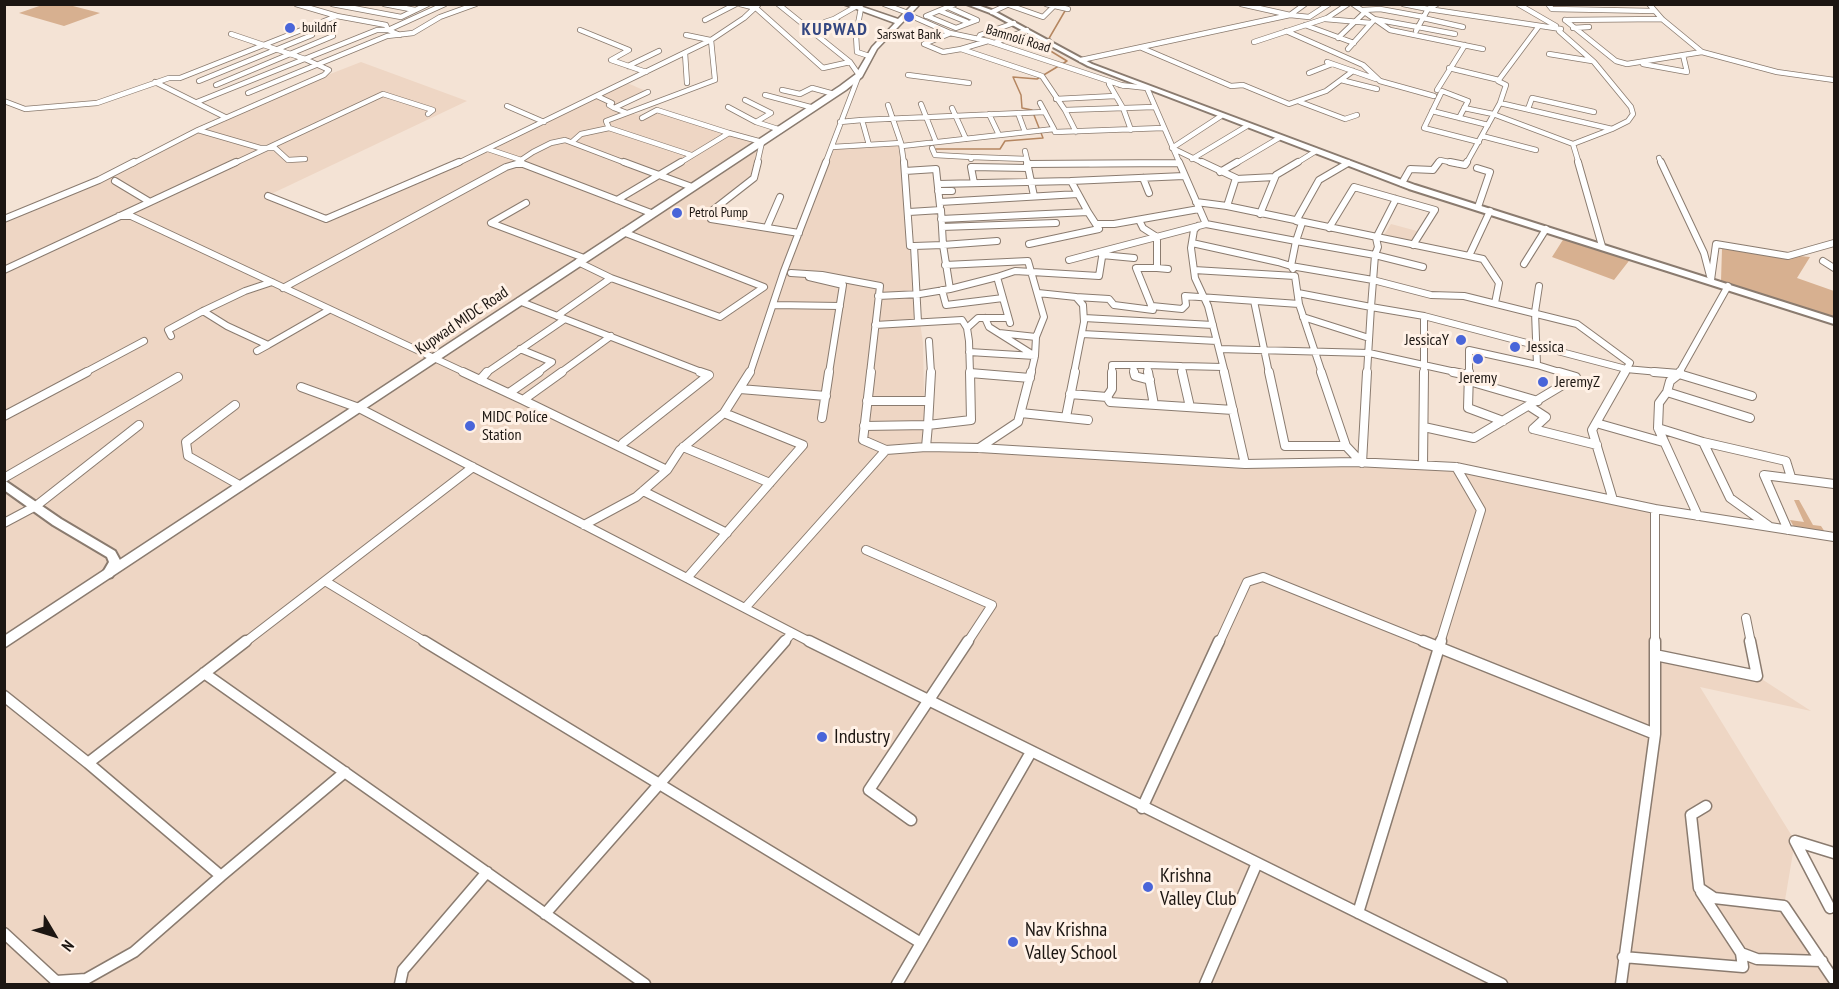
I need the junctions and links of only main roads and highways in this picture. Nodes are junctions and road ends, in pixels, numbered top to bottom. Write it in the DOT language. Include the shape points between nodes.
graph roads {
  1 [pos="917,4"];
  2 [pos="968,4"];
  3 [pos="860,7"];
  4 [pos="847,8"];
  5 [pos="899,22"];
  6 [pos="1834,321"];
  7 [pos="4,484"];
  8 [pos="106,576"];
  9 [pos="6,640"];
  1 -- 5 [label="main road, Kupwad MIDC Road"];
  2 -- 6 [label="main road" via="992,12 1080,60 1316,152"];
  3 -- 4 [label="main road"];
  3 -- 5 [label="main road"];
  5 -- 8 [label="main road, Kupwad MIDC Road" via="869,56 859,75 814,108"];
  7 -- 8 [label="main road" via="114,557 113,568"];
  8 -- 9 [label="main road, Kupwad MIDC Road"];
}
